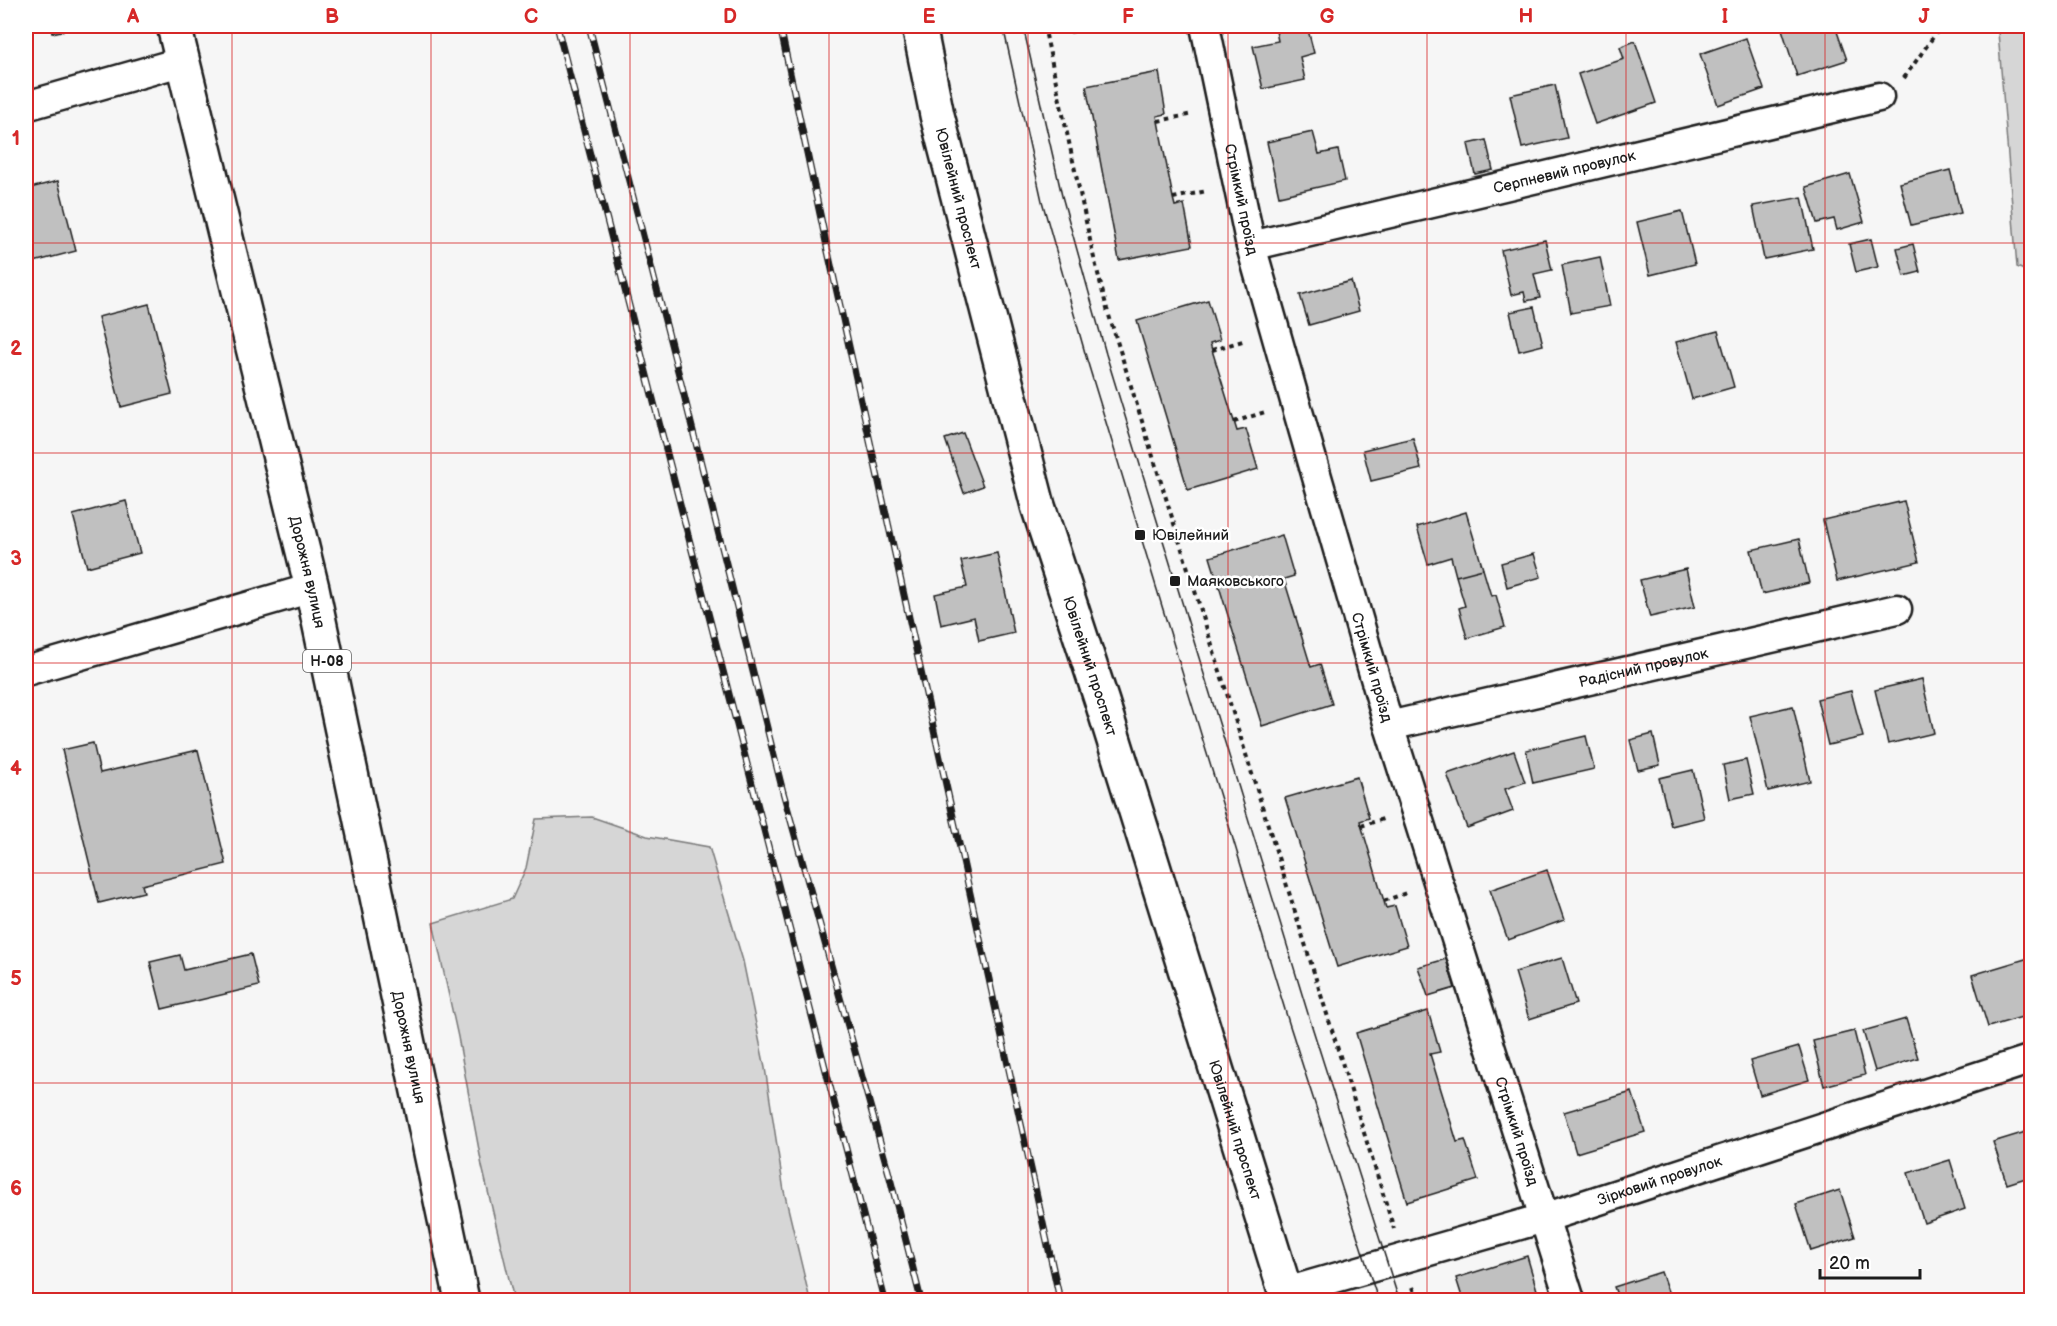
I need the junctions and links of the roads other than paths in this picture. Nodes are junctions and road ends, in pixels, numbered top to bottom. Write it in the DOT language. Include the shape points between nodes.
graph roads {
  1 [pos="174,26"];
  2 [pos="919,26"];
  3 [pos="1205,26"];
  4 [pos="184,61"];
  5 [pos="1879,97"];
  6 [pos="26,106"];
  7 [pos="1251,246"];
  8 [pos="312,588"];
  9 [pos="1897,609"];
  10 [pos="26,671"];
  11 [pos="1389,726"];
  12 [pos="2031,1059"];
  13 [pos="1544,1218"];
  14 [pos="1287,1296"];
  15 [pos="462,1300"];
  16 [pos="1570,1300"];
  1 -- 4 [label="main road, Дорожня вулиця / Н-08"];
  2 -- 14 [label="main road, Ювілейний проспект" via="937,115 1038,506"];
  3 -- 7 [label="street, Стрімкий проїзд"];
  4 -- 6 [label="street"];
  4 -- 8 [label="main road, Дорожня вулиця / Н-08"];
  5 -- 7 [label="street, Серпневий провулок"];
  7 -- 11 [label="street, Стрімкий проїзд"];
  8 -- 10 [label="street"];
  8 -- 15 [label="main road, Дорожня вулиця / Н-08"];
  9 -- 11 [label="street, Радісний провулок"];
  11 -- 13 [label="street, Стрімкий проїзд"];
  12 -- 13 [label="street, Зірковий провулок"];
  13 -- 14 [label="street, Зірковий провулок"];
  13 -- 16 [label="street, Стрімкий проїзд"];
}
